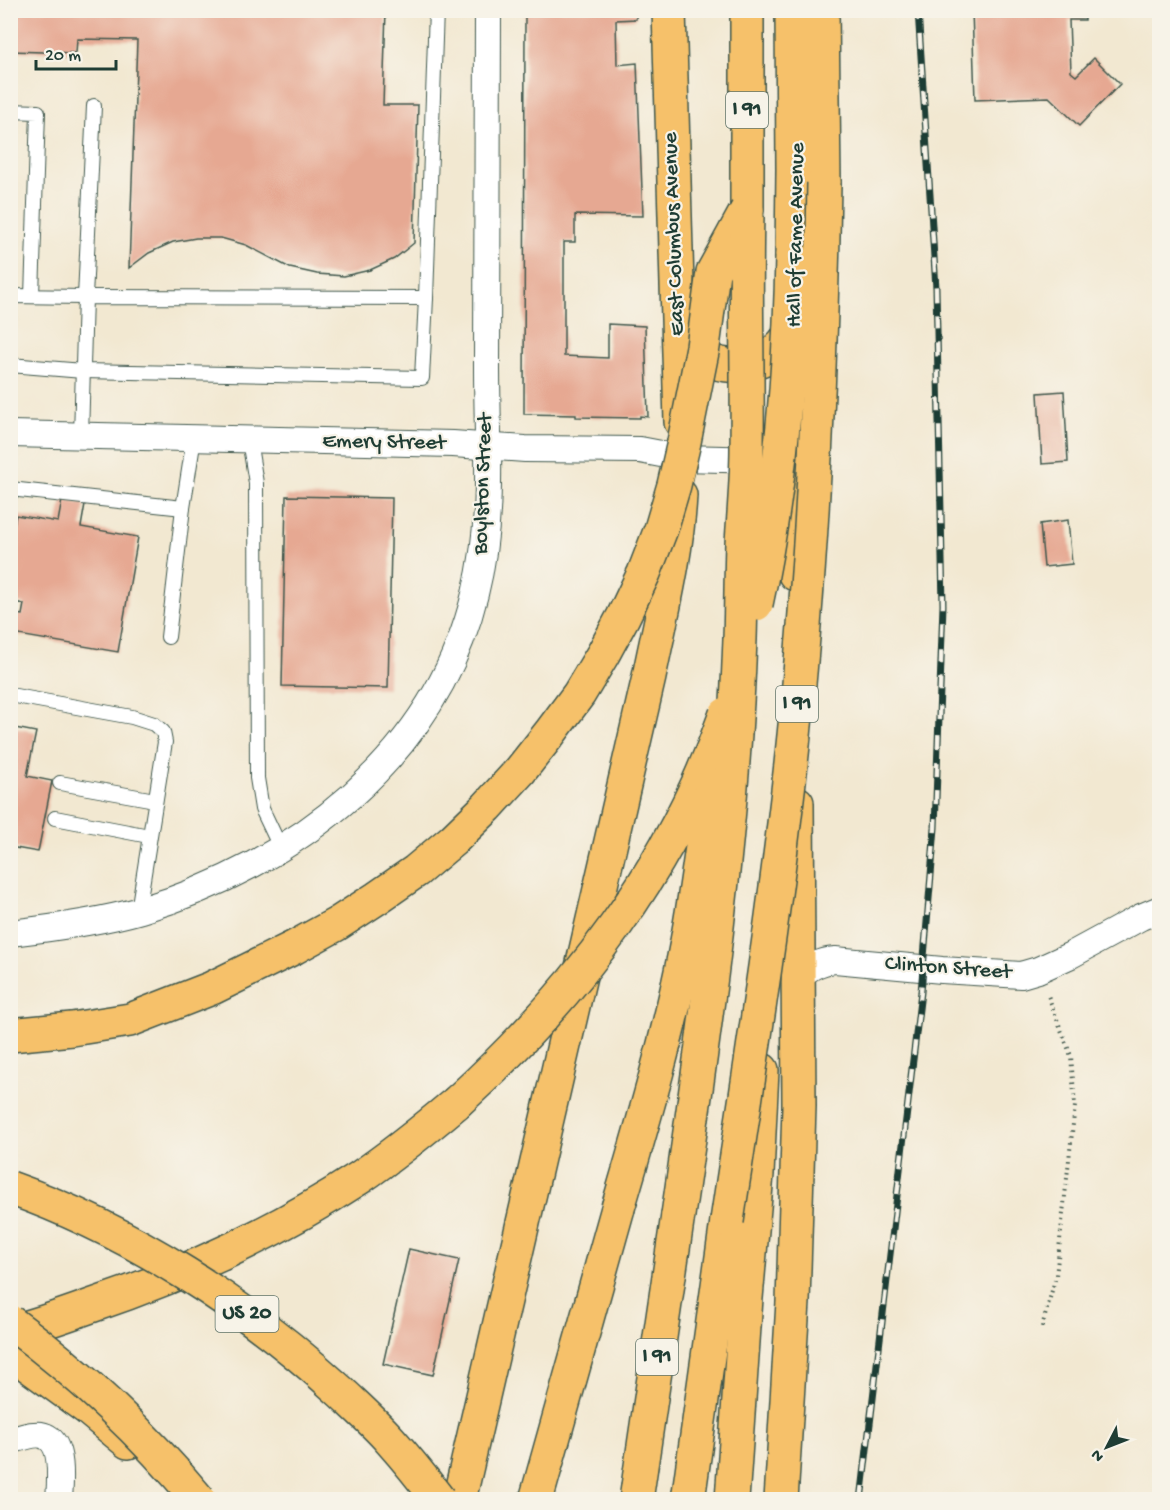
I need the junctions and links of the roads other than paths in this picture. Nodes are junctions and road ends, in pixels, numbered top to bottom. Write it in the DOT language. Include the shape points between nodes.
graph roads {
  1 [pos="436,10"];
  2 [pos="488,10"];
  3 [pos="669,10"];
  4 [pos="747,10"];
  5 [pos="792,10"];
  6 [pos="798,10"];
  7 [pos="822,10"];
  8 [pos="94,106"];
  9 [pos="10,111"];
  10 [pos="747,210"];
  11 [pos="10,296"];
  12 [pos="32,296"];
  13 [pos="85,297"];
  14 [pos="426,298"];
  15 [pos="796,320"];
  16 [pos="678,331"];
  17 [pos="10,365"];
  18 [pos="83,370"];
  19 [pos="10,434"];
  20 [pos="81,436"];
  21 [pos="194,438"];
  22 [pos="249,440"];
  23 [pos="488,447"];
  24 [pos="681,458"];
  25 [pos="794,460"];
  26 [pos="10,489"];
  27 [pos="183,508"];
  28 [pos="742,543"];
  29 [pos="168,637"];
  30 [pos="10,695"];
  31 [pos="60,783"];
  32 [pos="155,800"];
  33 [pos="55,818"];
  34 [pos="149,836"];
  35 [pos="281,849"];
  36 [pos="1160,909"];
  37 [pos="138,911"];
  38 [pos="10,933"];
  39 [pos="799,976"];
  40 [pos="10,1035"];
  41 [pos="10,1188"];
  42 [pos="740,1224"];
  43 [pos="10,1322"];
  44 [pos="10,1332"];
  45 [pos="10,1352"];
  46 [pos="10,1441"];
  47 [pos="59,1500"];
  48 [pos="192,1500"];
  49 [pos="199,1500"];
  50 [pos="439,1500"];
  51 [pos="459,1500"];
  52 [pos="536,1500"];
  53 [pos="636,1500"];
  54 [pos="688,1500"];
  55 [pos="732,1500"];
  56 [pos="781,1500"];
  1 -- 14 [label="lane"];
  2 -- 23 [label="street, Boylston Street"];
  3 -- 16 [label="main road, East Columbus Avenue"];
  4 -- 10 [label="main road, I 91"];
  5 -- 44 [label="main road, bridge" via="792,276 784,404 766,556 735,689 706,766 670,840 597,951 549,1011 490,1072 392,1155 321,1202 207,1261 144,1287"];
  6 -- 15 [label="main road, Hall of Fame Avenue"];
  7 -- 42 [label="main road, I 91, bridge" via="823,280 809,566"];
  8 -- 13 [label="lane"];
  9 -- 12 [label="lane" via="38,112"];
  10 -- 28 [label="main road, I 91, bridge" via="747,449"];
  10 -- 40 [label="main road, bridge" via="713,272 684,442 661,529 644,573 579,694 520,771 470,824 416,871 295,947 212,988 130,1020"];
  11 -- 12 [label="lane"];
  12 -- 13 [label="lane"];
  13 -- 14 [label="lane"];
  13 -- 18 [label="lane"];
  14 -- 18 [label="lane" via="422,378"];
  15 -- 16 [label="main road" via="776,351 741,366 705,358"];
  15 -- 25 [label="main road, Hall of Fame Avenue"];
  16 -- 24 [label="main road, East Columbus Avenue"];
  17 -- 18 [label="lane"];
  18 -- 20 [label="lane"];
  19 -- 20 [label="street, Emery Street"];
  20 -- 21 [label="street, Emery Street"];
  21 -- 22 [label="street, Emery Street"];
  21 -- 27 [label="lane"];
  22 -- 23 [label="street, Emery Street"];
  22 -- 35 [label="lane" via="256,483 257,778 262,809"];
  23 -- 24 [label="street, Emery Street" via="640,450"];
  23 -- 35 [label="street, Boylston Street" via="483,554 464,633 450,666 420,719 376,773 320,823"];
  24 -- 25 [label="street, Emery Street"];
  24 -- 51 [label="main road, East Columbus Avenue" via="679,515 649,677"];
  25 -- 39 [label="main road, Hall of Fame Avenue"];
  26 -- 27 [label="lane"];
  27 -- 29 [label="lane"];
  28 -- 52 [label="main road, bridge" via="684,959"];
  28 -- 53 [label="main road, I 91, bridge" via="728,831 704,1034"];
  30 -- 32 [label="lane" via="154,724 163,732 165,742"];
  31 -- 32 [label="lane"];
  32 -- 34 [label="lane"];
  33 -- 34 [label="lane"];
  34 -- 37 [label="lane"];
  35 -- 37 [label="street, Boylston Street" via="205,887"];
  36 -- 39 [label="street, Clinton Street" via="1071,955 1021,975 825,960"];
  37 -- 38 [label="street, Boylston Street"];
  39 -- 56 [label="main road, Hall of Fame Avenue" via="796,1216"];
  41 -- 50 [label="main road, US 20, bridge" via="70,1212 163,1260 246,1314 356,1406"];
  42 -- 54 [label="main road, I 91"];
  42 -- 55 [label="main road"];
  43 -- 49 [label="main road, bridge" via="97,1393"];
  45 -- 48 [label="main road" via="87,1408"];
  46 -- 47 [label="street" via="40,1435 53,1443 60,1464"];
}
